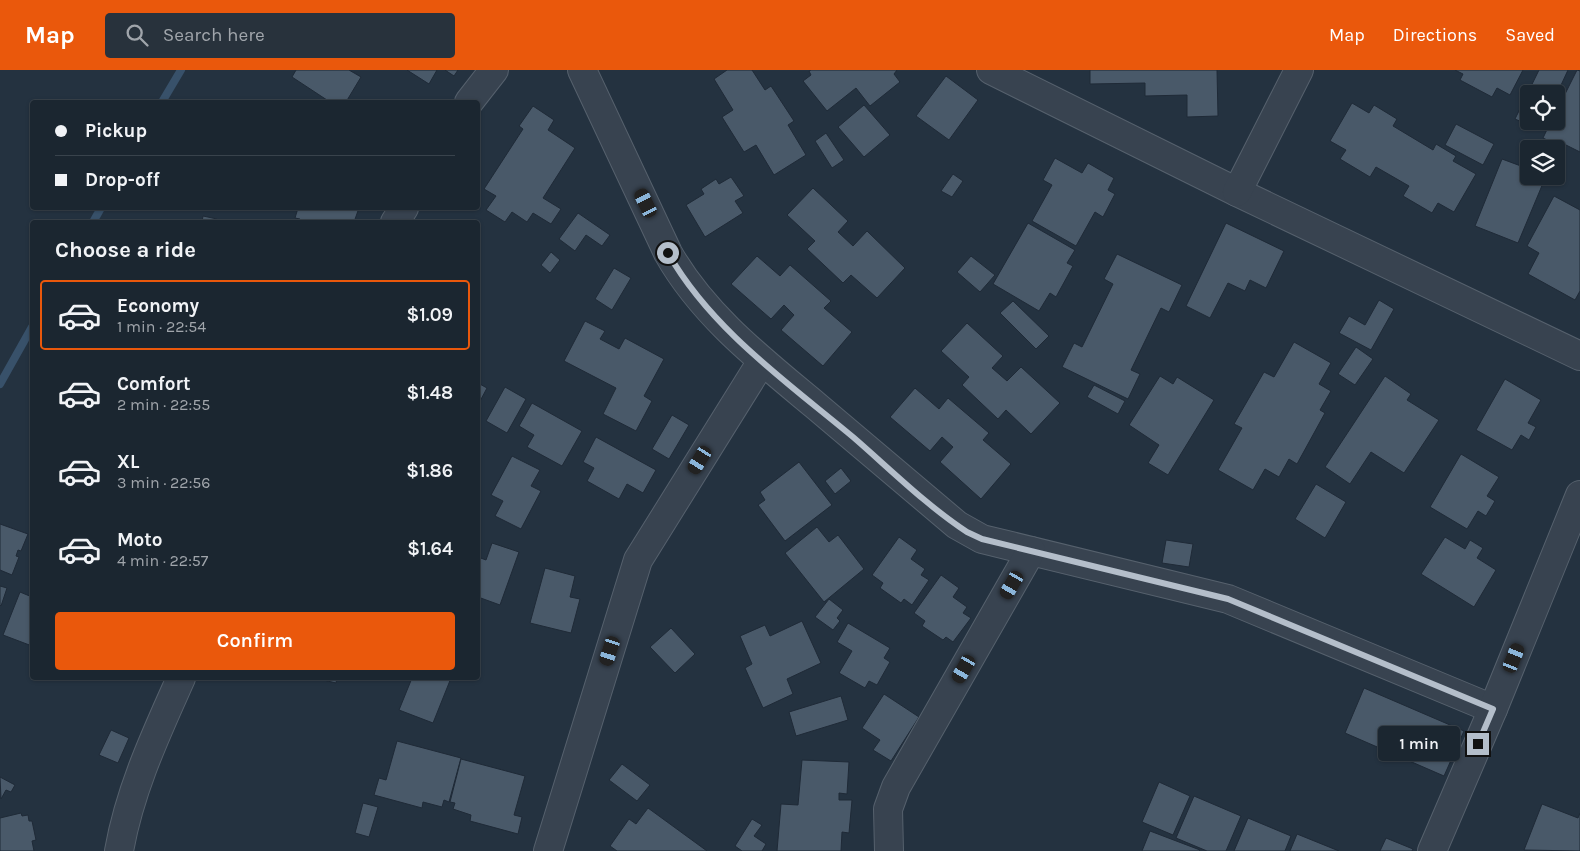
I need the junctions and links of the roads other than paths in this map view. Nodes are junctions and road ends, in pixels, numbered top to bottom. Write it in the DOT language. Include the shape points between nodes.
graph roads {
  1 [pos="494,70"];
  2 [pos="582,70"];
  3 [pos="991,70"];
  4 [pos="1298,70"];
  5 [pos="471,100"];
  6 [pos="1237,192"];
  7 [pos="1580,356"];
  8 [pos="762,361"];
  9 [pos="1580,495"];
  10 [pos="1031,551"];
  11 [pos="181,680"];
  12 [pos="1493,709"];
  13 [pos="119,851"];
  14 [pos="548,851"];
  15 [pos="889,851"];
  16 [pos="1432,851"];
  1 -- 5 [label="street"];
  2 -- 8 [label="street" via="681,276 705,306"];
  3 -- 6 [label="street"];
  4 -- 6 [label="street"];
  6 -- 7 [label="street"];
  8 -- 10 [label="street" via="957,525 982,539"];
  8 -- 14 [label="street" via="638,560"];
  9 -- 12 [label="street"];
  10 -- 12 [label="street" via="1228,599"];
  10 -- 15 [label="street" via="896,787 888,809"];
  11 -- 13 [label="street" via="141,767 125,818"];
  12 -- 16 [label="street"];
}
